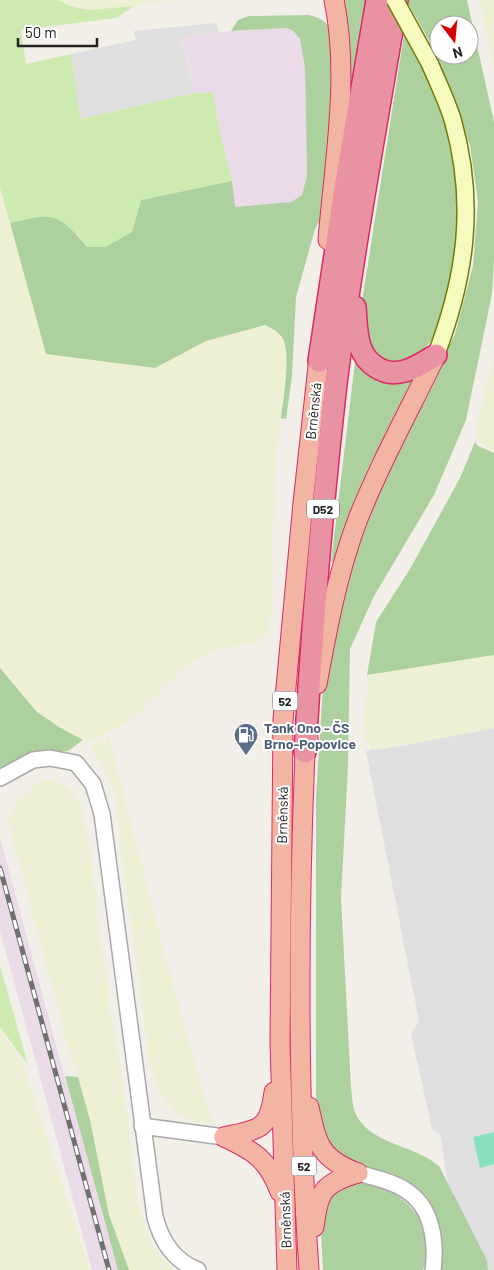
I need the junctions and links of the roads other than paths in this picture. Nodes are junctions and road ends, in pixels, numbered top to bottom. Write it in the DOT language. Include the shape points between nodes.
graph roads {
  1 [pos="334,0"];
  2 [pos="377,0"];
  3 [pos="396,0"];
  4 [pos="352,268"];
  5 [pos="436,355"];
  6 [pos="319,361"];
  7 [pos="305,752"];
  8 [pos="0,778"];
  9 [pos="280,1043"];
  10 [pos="299,1063"];
  11 [pos="142,1126"];
  12 [pos="224,1137"];
  13 [pos="358,1173"];
  14 [pos="285,1205"];
  15 [pos="287,1266"];
  16 [pos="309,1269"];
  17 [pos="198,1270"];
  18 [pos="433,1270"];
  1 -- 6 [label="highway, Brněnská" via="339,46 339,116"];
  2 -- 6 [label="highway"];
  3 -- 4 [label="highway, D52"];
  3 -- 5 [label="main road, bridge" via="444,96 459,145 466,192 462,269 453,308"];
  4 -- 5 [label="highway" via="359,345 370,364 388,373 404,372"];
  4 -- 7 [label="highway, D52" via="323,508"];
  5 -- 7 [label="highway, Brněnská" via="378,475 345,557 327,629"];
  6 -- 9 [label="highway, Brněnská / 52" via="283,720"];
  7 -- 10 [label="highway, Brněnská / 52"];
  8 -- 11 [label="street" via="34,760 50,758 76,763 93,784 102,814"];
  9 -- 12 [label="highway" via="268,1119 253,1131"];
  9 -- 14 [label="highway, Brněnská / 52"];
  10 -- 13 [label="highway" via="321,1146 335,1163"];
  10 -- 16 [label="highway, Brněnská / 52"];
  11 -- 12 [label="street"];
  11 -- 17 [label="street" via="160,1232 177,1257"];
  12 -- 14 [label="highway" via="268,1165"];
  13 -- 16 [label="highway" via="332,1182 320,1198"];
  13 -- 18 [label="street" via="395,1184 422,1204 433,1234"];
  14 -- 15 [label="highway, Brněnská / 52"];
}
